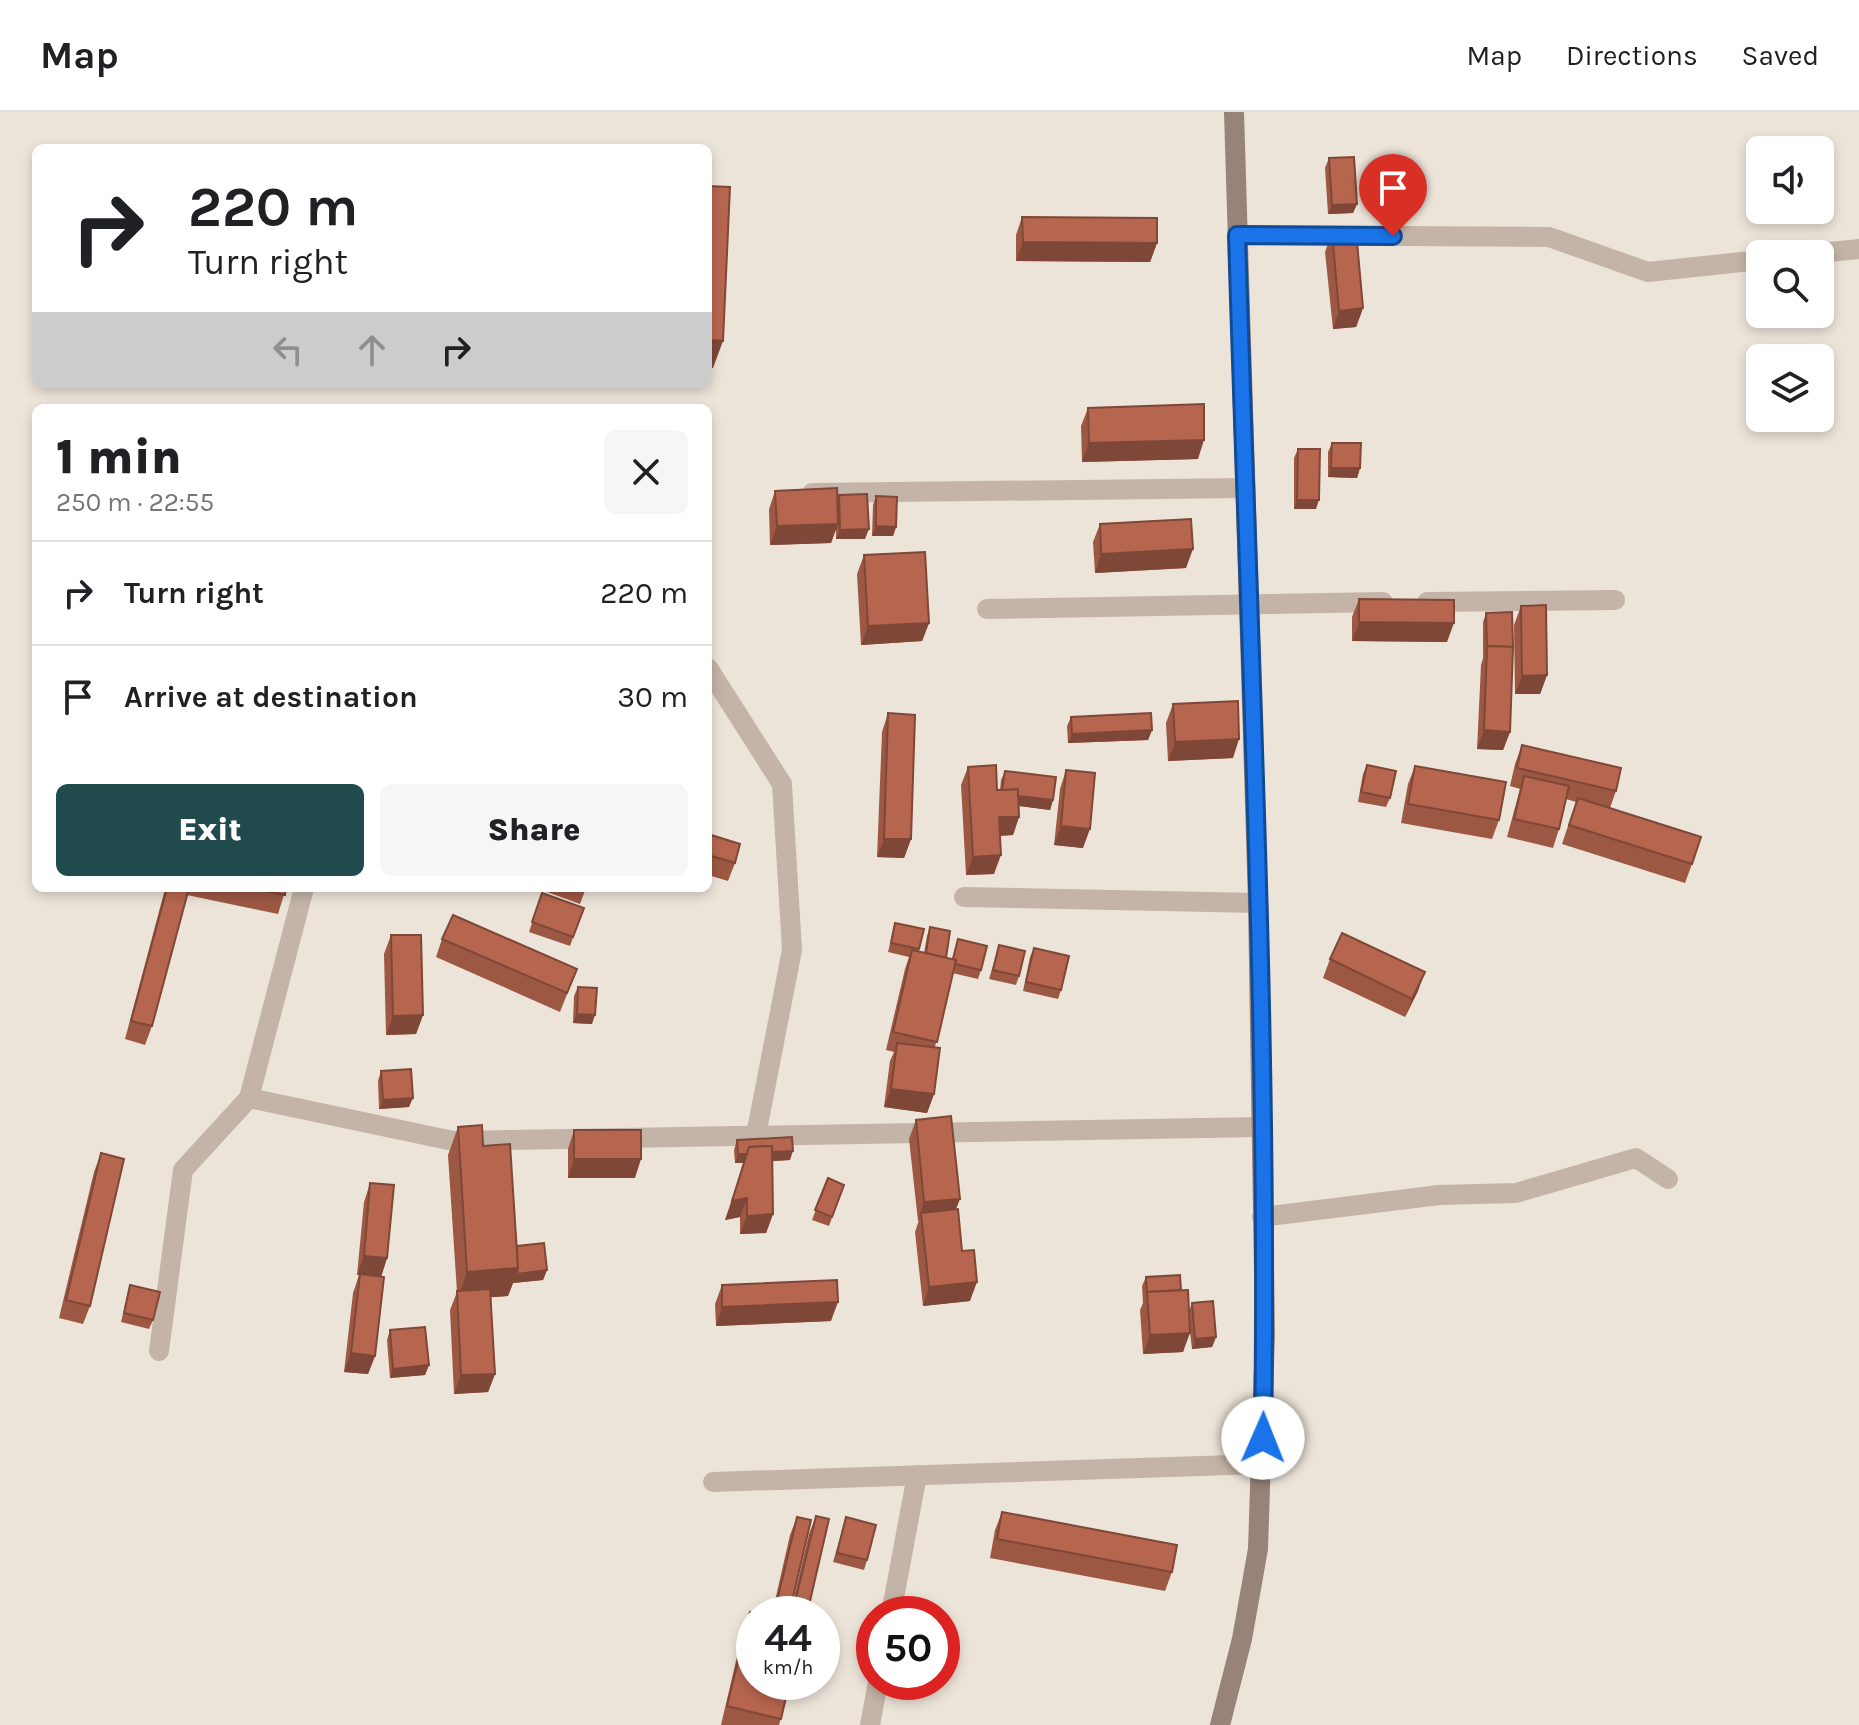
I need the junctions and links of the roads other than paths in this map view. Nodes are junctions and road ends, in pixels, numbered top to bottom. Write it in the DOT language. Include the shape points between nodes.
graph roads {
  1 [pos="1234,112"];
  2 [pos="1237,235"];
  3 [pos="1859,249"];
  4 [pos="1834,252"];
  5 [pos="1746,262"];
  6 [pos="1244,488"];
  7 [pos="812,493"];
  8 [pos="1615,600"];
  9 [pos="1249,604"];
  10 [pos="987,609"];
  11 [pos="712,674"];
  12 [pos="303,892"];
  13 [pos="964,897"];
  14 [pos="1258,903"];
  15 [pos="249,1098"];
  16 [pos="1262,1127"];
  17 [pos="756,1135"];
  18 [pos="1668,1179"];
  19 [pos="1262,1217"];
  20 [pos="159,1351"];
  21 [pos="1262,1464"];
  22 [pos="917,1475"];
  23 [pos="713,1482"];
  24 [pos="894,1596"];
  25 [pos="875,1700"];
  26 [pos="870,1725"];
  27 [pos="1220,1725"];
  1 -- 2 [label="main road"];
  2 -- 5 [label="street" via="1549,237 1648,272"];
  2 -- 6 [label="main road"];
  3 -- 4 [label="street"];
  6 -- 7 [label="street"];
  6 -- 9 [label="main road"];
  8 -- 9 [label="street"];
  9 -- 10 [label="street"];
  9 -- 14 [label="main road"];
  11 -- 17 [label="street" via="782,784 792,950"];
  12 -- 15 [label="street"];
  13 -- 14 [label="street"];
  14 -- 16 [label="main road"];
  15 -- 17 [label="street" via="453,1141"];
  15 -- 20 [label="street" via="183,1170"];
  16 -- 17 [label="street"];
  16 -- 19 [label="main road"];
  18 -- 19 [label="street" via="1636,1158 1516,1193 1439,1195"];
  19 -- 21 [label="main road"];
  21 -- 22 [label="street"];
  21 -- 27 [label="main road" via="1258,1549"];
  22 -- 23 [label="street"];
  22 -- 24 [label="street"];
  25 -- 26 [label="street"];
}
